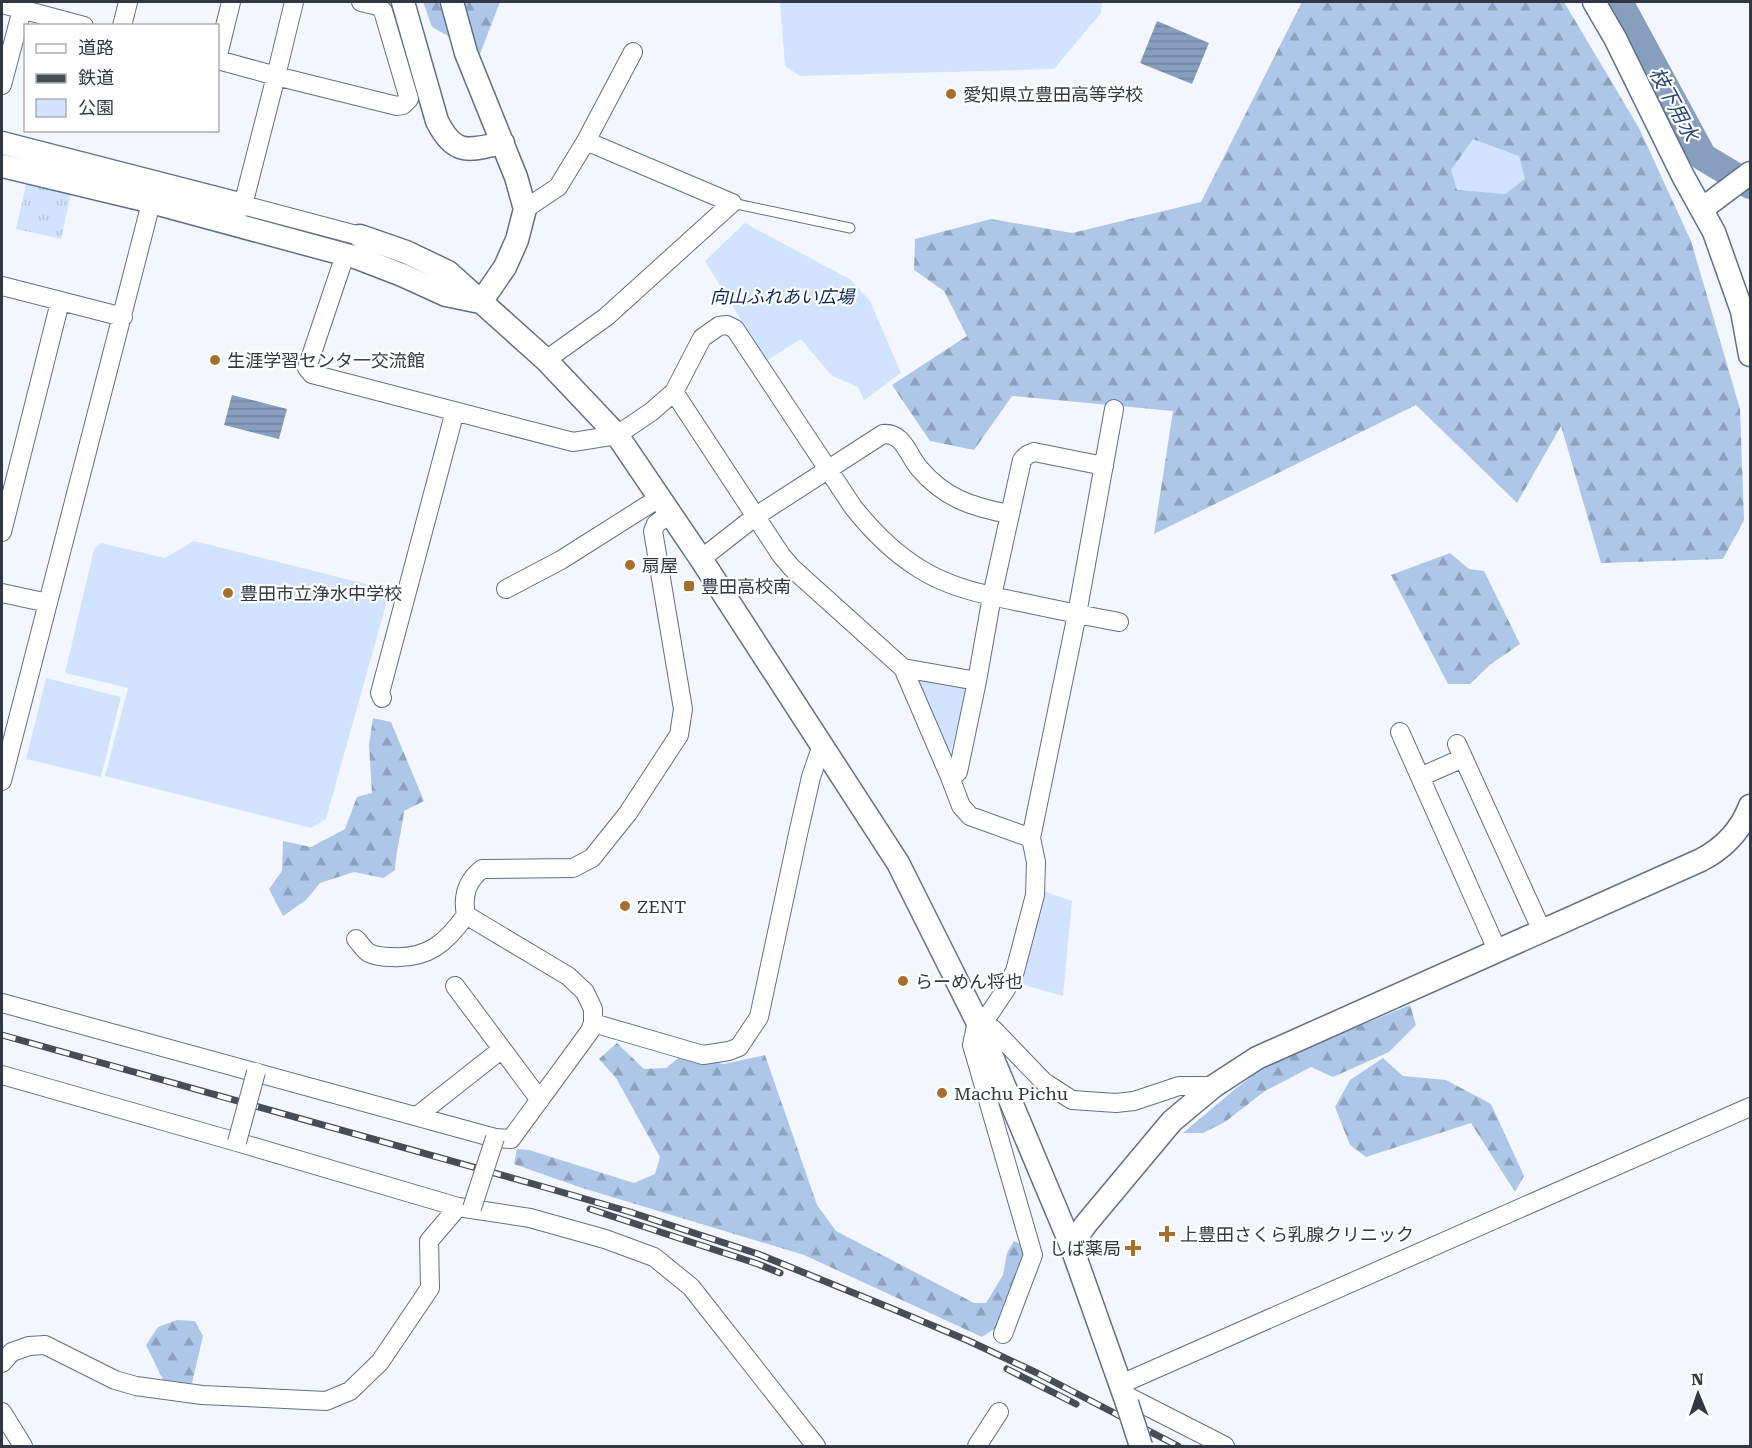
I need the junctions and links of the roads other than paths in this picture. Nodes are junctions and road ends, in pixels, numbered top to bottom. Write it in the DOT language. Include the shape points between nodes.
graph roads {
  1 [pos="128,2"];
  2 [pos="231,2"];
  3 [pos="294,2"];
  4 [pos="361,2"];
  5 [pos="403,2"];
  6 [pos="452,2"];
  7 [pos="1594,2"];
  8 [pos="2,4"];
  9 [pos="23,6"];
  10 [pos="78,24"];
  11 [pos="122,24"];
  12 [pos="219,51"];
  13 [pos="633,52"];
  14 [pos="219,60"];
  15 [pos="276,76"];
  16 [pos="2,86"];
  17 [pos="586,141"];
  18 [pos="2,143"];
  19 [pos="502,143"];
  20 [pos="2,166"];
  21 [pos="1750,173"];
  22 [pos="151,203"];
  23 [pos="732,203"];
  24 [pos="243,205"];
  25 [pos="525,209"];
  26 [pos="1702,209"];
  27 [pos="850,228"];
  28 [pos="291,235"];
  29 [pos="360,236"];
  30 [pos="345,255"];
  31 [pos="2,286"];
  32 [pos="60,302"];
  33 [pos="481,302"];
  34 [pos="123,317"];
  35 [pos="1750,355"];
  36 [pos="546,360"];
  37 [pos="674,392"];
  38 [pos="1114,409"];
  39 [pos="455,411"];
  40 [pos="618,435"];
  41 [pos="1104,465"];
  42 [pos="827,470"];
  43 [pos="664,506"];
  44 [pos="1010,514"];
  45 [pos="756,516"];
  46 [pos="2,532"];
  47 [pos="701,559"];
  48 [pos="506,589"];
  49 [pos="2,593"];
  50 [pos="992,596"];
  51 [pos="48,603"];
  52 [pos="1077,614"];
  53 [pos="1119,622"];
  54 [pos="903,668"];
  55 [pos="977,681"];
  56 [pos="382,698"];
  57 [pos="1400,732"];
  58 [pos="822,745"];
  59 [pos="950,777"];
  60 [pos="1420,777"];
  61 [pos="2,781"];
  62 [pos="1749,815"];
  63 [pos="1031,838"];
  64 [pos="466,915"];
  65 [pos="1542,931"];
  66 [pos="356,939"];
  67 [pos="1498,952"];
  68 [pos="455,986"];
  69 [pos="2,1003"];
  70 [pos="977,1021"];
  71 [pos="593,1023"];
  72 [pos="502,1049"];
  73 [pos="256,1072"];
  74 [pos="2,1075"];
  75 [pos="1214,1086"];
  76 [pos="540,1100"];
  77 [pos="1750,1107"];
  78 [pos="417,1116"];
  79 [pos="495,1138"];
  80 [pos="237,1142"];
  81 [pos="465,1208"];
  82 [pos="1071,1245"];
  83 [pos="1003,1334"];
  84 [pos="2,1363"];
  85 [pos="1124,1394"];
  86 [pos="2,1412"];
  87 [pos="999,1412"];
  88 [pos="22,1446"];
  89 [pos="816,1446"];
  90 [pos="977,1446"];
  91 [pos="1141,1446"];
  92 [pos="1225,1446"];
  1 -- 11 [label="street"];
  2 -- 12 [label="street"];
  3 -- 15 [label="street"];
  4 -- 15 [label="street" via="383,11 408,99 403,105"];
  5 -- 19 [label="street" via="437,121 447,139 463,148"];
  6 -- 19 [label="street" via="466,53"];
  7 -- 26 [label="street"];
  8 -- 9 [label="street"];
  9 -- 10 [label="street"];
  9 -- 16 [label="street"];
  13 -- 17 [label="street"];
  14 -- 15 [label="street"];
  15 -- 24 [label="street"];
  17 -- 23 [label="street"];
  17 -- 25 [label="street" via="558,187"];
  18 -- 24 [label="street"];
  19 -- 25 [label="street"];
  20 -- 22 [label="street"];
  21 -- 26 [label="street"];
  22 -- 28 [label="street"];
  22 -- 34 [label="street"];
  23 -- 27 [label="lane"];
  23 -- 36 [label="street" via="606,317"];
  24 -- 28 [label="street"];
  25 -- 33 [label="street" via="505,267"];
  26 -- 35 [label="street" via="1742,310"];
  28 -- 29 [label="street"];
  28 -- 30 [label="street"];
  29 -- 33 [label="street" via="448,272"];
  30 -- 33 [label="street" via="446,295"];
  30 -- 39 [label="street" via="307,368 312,374"];
  31 -- 32 [label="street"];
  32 -- 34 [label="street"];
  32 -- 46 [label="street"];
  33 -- 36 [label="street"];
  34 -- 51 [label="street"];
  36 -- 40 [label="street"];
  37 -- 40 [label="street"];
  37 -- 42 [label="street" via="702,338 719,326 732,327"];
  37 -- 45 [label="street"];
  38 -- 41 [label="street"];
  39 -- 40 [label="street" via="573,442"];
  39 -- 56 [label="street" via="380,693"];
  40 -- 43 [label="street"];
  41 -- 44 [label="street" via="1030,453 1021,463"];
  41 -- 52 [label="street"];
  42 -- 44 [label="street" via="883,434 892,434 899,438 918,467 947,493 972,506"];
  42 -- 45 [label="street"];
  42 -- 50 [label="street" via="864,522 890,548 950,584"];
  43 -- 47 [label="street"];
  43 -- 48 [label="street"];
  43 -- 64 [label="street" via="652,531 683,709 679,735 628,813 592,858 573,868 482,869 471,877 464,905"];
  44 -- 50 [label="street"];
  45 -- 47 [label="street"];
  45 -- 54 [label="street" via="792,568"];
  47 -- 58 [label="street"];
  49 -- 51 [label="street"];
  50 -- 52 [label="street"];
  50 -- 55 [label="street"];
  51 -- 61 [label="street"];
  52 -- 53 [label="street"];
  52 -- 63 [label="street"];
  54 -- 55 [label="street"];
  54 -- 59 [label="street"];
  55 -- 59 [label="street" via="958,772"];
  57 -- 60 [label="street"];
  58 -- 70 [label="street" via="890,849"];
  58 -- 71 [label="street" via="800,823 759,1017 739,1047 703,1055"];
  59 -- 63 [label="street" via="961,806 970,816"];
  60 -- 65 [label="street" via="1460,751"];
  60 -- 67 [label="street"];
  62 -- 65 [label="street" via="1714,854"];
  63 -- 70 [label="street" via="1036,862 1035,895 1015,971 990,1013"];
  64 -- 66 [label="street" via="451,936 431,951 405,958 369,953"];
  64 -- 71 [label="street" via="568,976 589,999"];
  65 -- 67 [label="street"];
  67 -- 75 [label="street" via="1257,1058"];
  68 -- 72 [label="street"];
  69 -- 73 [label="street"];
  70 -- 75 [label="street" via="993,1029 1044,1083 1072,1100 1116,1103 1179,1086"];
  70 -- 82 [label="street"];
  70 -- 83 [label="street" via="972,1045 1033,1255"];
  71 -- 76 [label="street"];
  72 -- 76 [label="street"];
  72 -- 78 [label="street"];
  73 -- 78 [label="street"];
  73 -- 80 [label="street, bridge"];
  74 -- 80 [label="street"];
  75 -- 82 [label="street" via="1172,1121"];
  76 -- 79 [label="street" via="511,1139"];
  77 -- 85 [label="street"];
  78 -- 79 [label="street"];
  79 -- 81 [label="street, bridge"];
  80 -- 81 [label="street"];
  81 -- 84 [label="street" via="429,1241 430,1288 380,1362 350,1391 326,1401 202,1395 136,1386 45,1345 12,1352"];
  81 -- 89 [label="street" via="530,1218 654,1257 691,1287"];
  82 -- 85 [label="street"];
  85 -- 91 [label="street, bridge"];
  85 -- 92 [label="street"];
  86 -- 88 [label="street"];
  87 -- 90 [label="street"];
}
